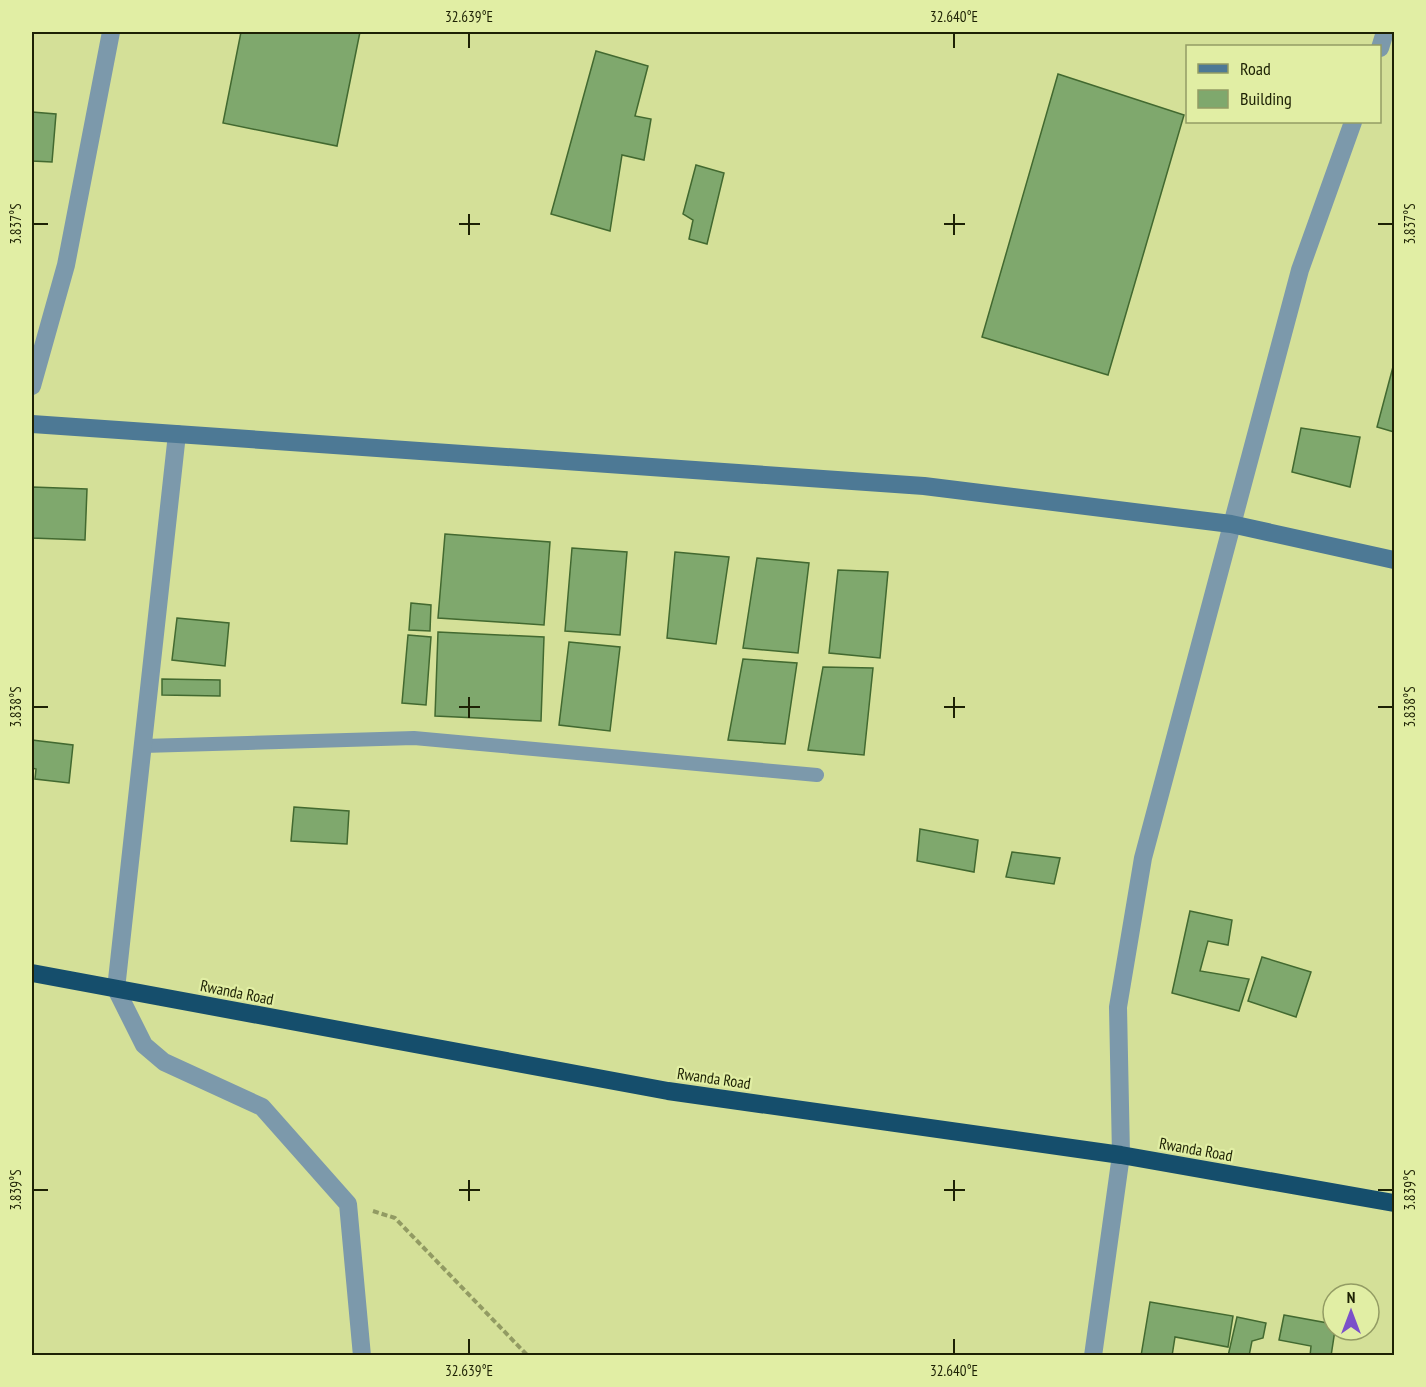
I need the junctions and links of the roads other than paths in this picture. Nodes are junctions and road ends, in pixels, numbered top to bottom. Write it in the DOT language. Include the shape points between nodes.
graph roads {
  1 [pos="111,32"];
  2 [pos="1353,123"];
  3 [pos="32,386"];
  4 [pos="32,424"];
  5 [pos="177,434"];
  6 [pos="1231,524"];
  7 [pos="1395,560"];
  8 [pos="143,746"];
  9 [pos="817,775"];
  10 [pos="32,973"];
  11 [pos="116,989"];
  12 [pos="1121,1155"];
  13 [pos="1395,1203"];
  14 [pos="362,1356"];
  15 [pos="1092,1356"];
  1 -- 3 [label="street" via="66,265"];
  2 -- 6 [label="street" via="1300,270"];
  4 -- 5 [label="street"];
  5 -- 6 [label="street" via="924,486"];
  5 -- 8 [label="street"];
  6 -- 7 [label="street"];
  6 -- 12 [label="street" via="1143,858 1118,1007"];
  8 -- 9 [label="lane" via="414,738"];
  8 -- 11 [label="street"];
  10 -- 11 [label="highway, Rwanda Road"];
  11 -- 12 [label="highway, Rwanda Road" via="668,1091"];
  11 -- 14 [label="street" via="144,1045 164,1062 262,1107 348,1204"];
  12 -- 13 [label="highway, Rwanda Road"];
  12 -- 15 [label="street"];
}
